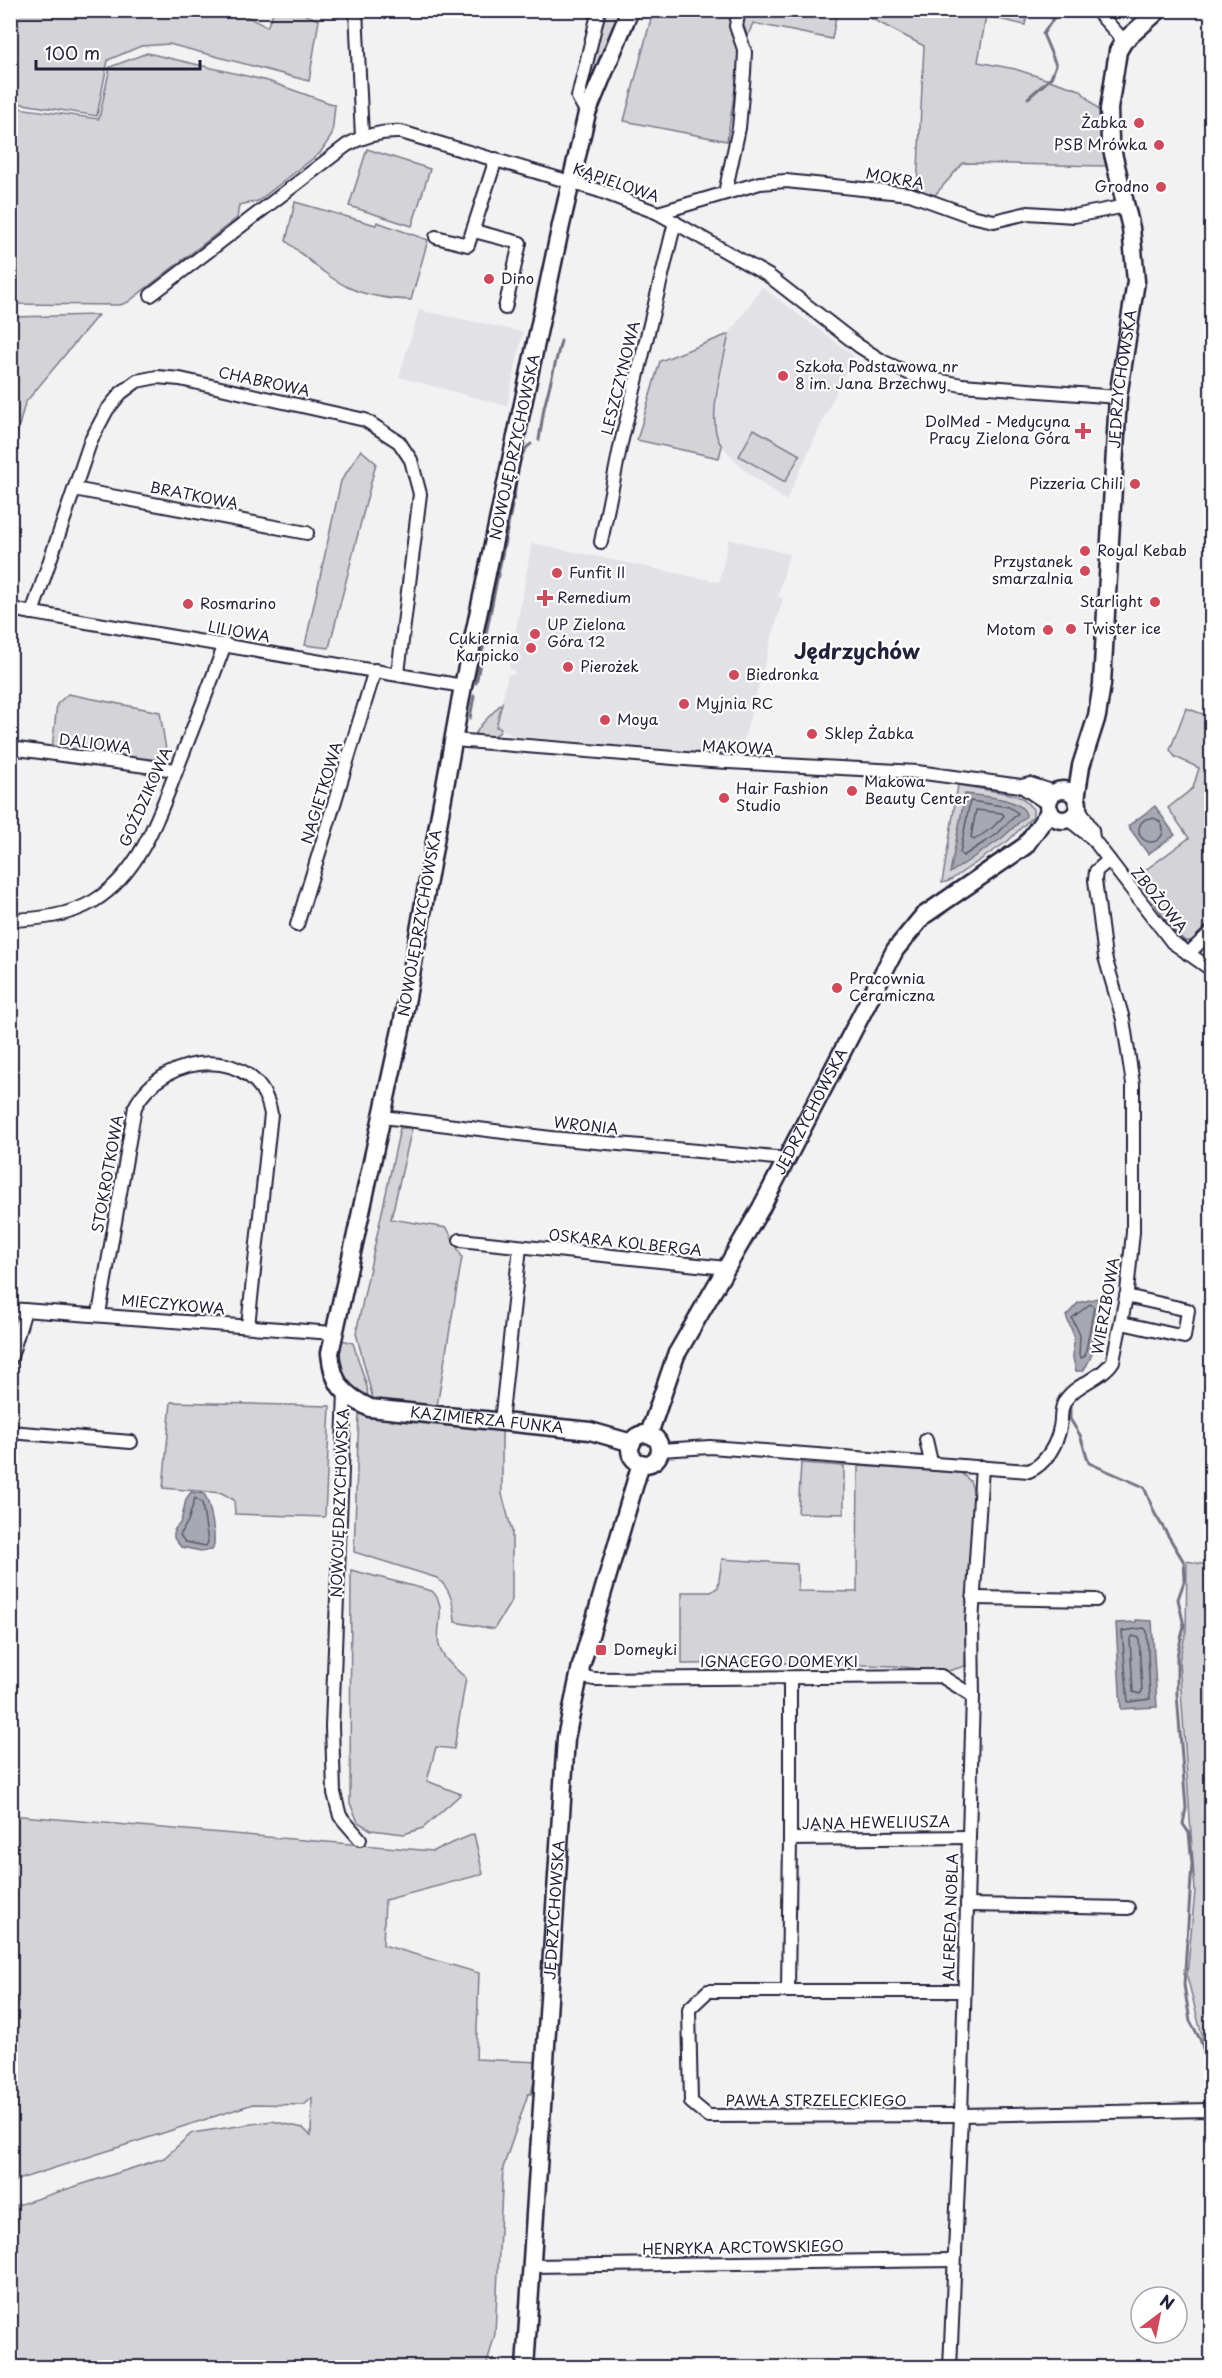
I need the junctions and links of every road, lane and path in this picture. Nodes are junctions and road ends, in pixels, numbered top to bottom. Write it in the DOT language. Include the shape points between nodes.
graph roads {
  1 [pos="356,10"];
  2 [pos="599,10"];
  3 [pos="630,10"];
  4 [pos="739,10"];
  5 [pos="1096,10"];
  6 [pos="1159,10"];
  7 [pos="1124,41"];
  8 [pos="587,113"];
  9 [pos="362,137"];
  10 [pos="496,159"];
  11 [pos="571,183"];
  12 [pos="725,193"];
  13 [pos="1126,206"];
  14 [pos="658,213"];
  15 [pos="675,222"];
  16 [pos="474,231"];
  17 [pos="436,237"];
  18 [pos="151,295"];
  19 [pos="505,308"];
  20 [pos="1118,397"];
  21 [pos="74,489"];
  22 [pos="308,532"];
  23 [pos="601,542"];
  24 [pos="10,609"];
  25 [pos="32,613"];
  26 [pos="225,644"];
  27 [pos="375,670"];
  28 [pos="398,673"];
  29 [pos="463,686"];
  30 [pos="454,740"];
  31 [pos="10,748"];
  32 [pos="176,770"];
  33 [pos="1063,805"];
  34 [pos="1109,860"];
  35 [pos="10,920"];
  36 [pos="297,925"];
  37 [pos="1212,931"];
  38 [pos="1188,954"];
  39 [pos="1212,970"];
  40 [pos="383,1117"];
  41 [pos="787,1159"];
  42 [pos="460,1240"];
  43 [pos="520,1247"];
  44 [pos="726,1268"];
  45 [pos="1126,1296"];
  46 [pos="10,1309"];
  47 [pos="25,1310"];
  48 [pos="99,1314"];
  49 [pos="1122,1323"];
  50 [pos="248,1326"];
  51 [pos="333,1334"];
  52 [pos="10,1360"];
  53 [pos="345,1392"];
  54 [pos="501,1422"];
  55 [pos="10,1432"];
  56 [pos="649,1434"];
  57 [pos="926,1440"];
  58 [pos="131,1442"];
  59 [pos="632,1443"];
  60 [pos="660,1450"];
  61 [pos="931,1462"];
  62 [pos="641,1463"];
  63 [pos="982,1467"];
  64 [pos="973,1598"];
  65 [pos="1096,1600"];
  66 [pos="579,1676"];
  67 [pos="790,1678"];
  68 [pos="974,1696"];
  69 [pos="969,1837"];
  70 [pos="360,1839"];
  71 [pos="790,1839"];
  72 [pos="967,1905"];
  73 [pos="1128,1908"];
  74 [pos="788,1989"];
  75 [pos="963,1991"];
  76 [pos="1210,2110"];
  77 [pos="961,2115"];
  78 [pos="953,2260"];
  79 [pos="533,2266"];
  80 [pos="525,2367"];
  81 [pos="950,2367"];
  1 -- 9 [label="street"];
  2 -- 8 [label="street" via="578,97"];
  3 -- 8 [label="main road, NOWOJĘDRZYCHOWSKA"];
  4 -- 12 [label="street" via="736,27 745,52 744,74 739,128"];
  5 -- 7 [label="street"];
  6 -- 7 [label="main road"];
  7 -- 13 [label="main road, JĘDRZYCHOWSKA" via="1116,60 1109,126"];
  8 -- 11 [label="main road, NOWOJĘDRZYCHOWSKA"];
  9 -- 10 [label="street, KĄPIELOWA" via="382,131 401,132"];
  9 -- 18 [label="street, KĄPIELOWA" via="328,158"];
  10 -- 11 [label="street, KĄPIELOWA"];
  10 -- 16 [label="street"];
  11 -- 14 [label="street, KĄPIELOWA"];
  11 -- 29 [label="main road, NOWOJĘDRZYCHOWSKA"];
  12 -- 13 [label="street, MOKRA" via="786,181 910,194 994,221 1028,213 1074,216"];
  12 -- 14 [label="street, MOKRA"];
  13 -- 20 [label="main road, JĘDRZYCHOWSKA" via="1136,262 1136,296"];
  14 -- 15 [label="street, KĄPIELOWA"];
  15 -- 20 [label="street, KĄPIELOWA" via="778,282 884,362 915,376 962,385"];
  15 -- 23 [label="street, LESZCZYNOWA"];
  16 -- 17 [label="street" via="468,245"];
  16 -- 19 [label="street" via="520,243"];
  20 -- 33 [label="main road, JĘDRZYCHOWSKA" via="1102,684 1097,716 1081,766"];
  21 -- 22 [label="street, BRATKOWA"];
  21 -- 25 [label="street, CHABROWA"];
  21 -- 28 [label="street, CHABROWA" via="91,440 107,410 137,381 157,377 365,420 381,429 399,442 411,460 420,494"];
  24 -- 25 [label="street, LILIOWA"];
  25 -- 26 [label="street, LILIOWA"];
  26 -- 27 [label="street, LILIOWA"];
  26 -- 32 [label="street, GOŹDZIKOWA"];
  27 -- 28 [label="street, LILIOWA"];
  27 -- 36 [label="street, NAGIETKOWA"];
  28 -- 29 [label="street, LILIOWA"];
  29 -- 30 [label="main road, NOWOJĘDRZYCHOWSKA"];
  30 -- 33 [label="street, MAKOWA" via="917,772 1030,784"];
  30 -- 40 [label="main road, NOWOJĘDRZYCHOWSKA"];
  31 -- 32 [label="street, DALIOWA"];
  32 -- 35 [label="street, GOŹDZIKOWA" via="146,842 108,890 59,915"];
  33 -- 34 [label="street, ZBOŻOWA" via="1092,830 1093,839"];
  33 -- 41 [label="main road, JĘDRZYCHOWSKA" via="1044,834 940,902 904,937"];
  34 -- 38 [label="street, ZBOŻOWA" via="1158,926"];
  34 -- 45 [label="street, WIERZBOWA" via="1096,871 1095,880 1105,957 1123,1018 1134,1084 1134,1232"];
  37 -- 38 [label="street"];
  38 -- 39 [label="street, ZBOŻOWA"];
  40 -- 41 [label="street, WRONIA" via="551,1138"];
  40 -- 51 [label="main road, NOWOJĘDRZYCHOWSKA"];
  41 -- 44 [label="main road, JĘDRZYCHOWSKA"];
  42 -- 43 [label="street, OSKARA KOLBERGA"];
  43 -- 44 [label="street, OSKARA KOLBERGA"];
  43 -- 54 [label="street"];
  44 -- 56 [label="main road, JĘDRZYCHOWSKA" via="671,1365"];
  45 -- 49 [label="street, WIERZBOWA"];
  45 -- 49 [label="street" via="1188,1311 1184,1337"];
  46 -- 47 [label="street, MIECZYKOWA"];
  47 -- 48 [label="street, MIECZYKOWA"];
  47 -- 52 [label="street"];
  48 -- 50 [label="street, MIECZYKOWA"];
  48 -- 50 [label="street, STOKROTKOWA" via="135,1107 147,1088 163,1075 184,1065 204,1064 235,1069 249,1077 266,1096 271,1114"];
  49 -- 63 [label="street, WIERZBOWA" via="1109,1368 1063,1404 1058,1436 1038,1467 1029,1471"];
  50 -- 51 [label="street, MIECZYKOWA"];
  51 -- 53 [label="main road, NOWOJĘDRZYCHOWSKA" via="331,1366 336,1384"];
  53 -- 54 [label="main road, KAZIMIERZA FUNKA" via="370,1408"];
  53 -- 70 [label="street, NOWOJĘDRZYCHOWSKA" via="332,1726 334,1793 340,1816"];
  54 -- 59 [label="main road, KAZIMIERZA FUNKA" via="590,1431"];
  55 -- 58 [label="street"];
  56 -- 59 [label="main road"];
  56 -- 60 [label="main road"];
  57 -- 61 [label="street"];
  59 -- 62 [label="main road" via="633,1457"];
  60 -- 61 [label="street, WIERZBOWA" via="710,1447"];
  60 -- 62 [label="main road" via="655,1460"];
  61 -- 63 [label="street, WIERZBOWA"];
  62 -- 66 [label="main road, JĘDRZYCHOWSKA"];
  63 -- 64 [label="street, ALFREDA NOBLA"];
  64 -- 65 [label="street"];
  64 -- 68 [label="street, ALFREDA NOBLA"];
  66 -- 67 [label="street, IGNACEGO DOMEYKI"];
  66 -- 79 [label="main road, JĘDRZYCHOWSKA" via="563,1763"];
  67 -- 68 [label="street, IGNACEGO DOMEYKI" via="941,1676"];
  67 -- 71 [label="street"];
  68 -- 69 [label="street, ALFREDA NOBLA"];
  69 -- 71 [label="street, JANA HEWELIUSZA"];
  69 -- 72 [label="street, ALFREDA NOBLA"];
  71 -- 74 [label="street, JANA HEWELIUSZA"];
  72 -- 73 [label="street"];
  72 -- 75 [label="street, ALFREDA NOBLA"];
  74 -- 75 [label="street, PAWŁA STRZELECKIEGO"];
  74 -- 77 [label="street, PAWŁA STRZELECKIEGO" via="708,1991 689,2009 691,2102 708,2116"];
  75 -- 77 [label="street, ALFREDA NOBLA"];
  76 -- 77 [label="street, PAWŁA STRZELECKIEGO"];
  77 -- 78 [label="street, ALFREDA NOBLA"];
  78 -- 79 [label="street, HENRYKA ARCTOWSKIEGO"];
  78 -- 81 [label="street, ALFREDA NOBLA"];
  79 -- 80 [label="main road, JĘDRZYCHOWSKA"];
}
